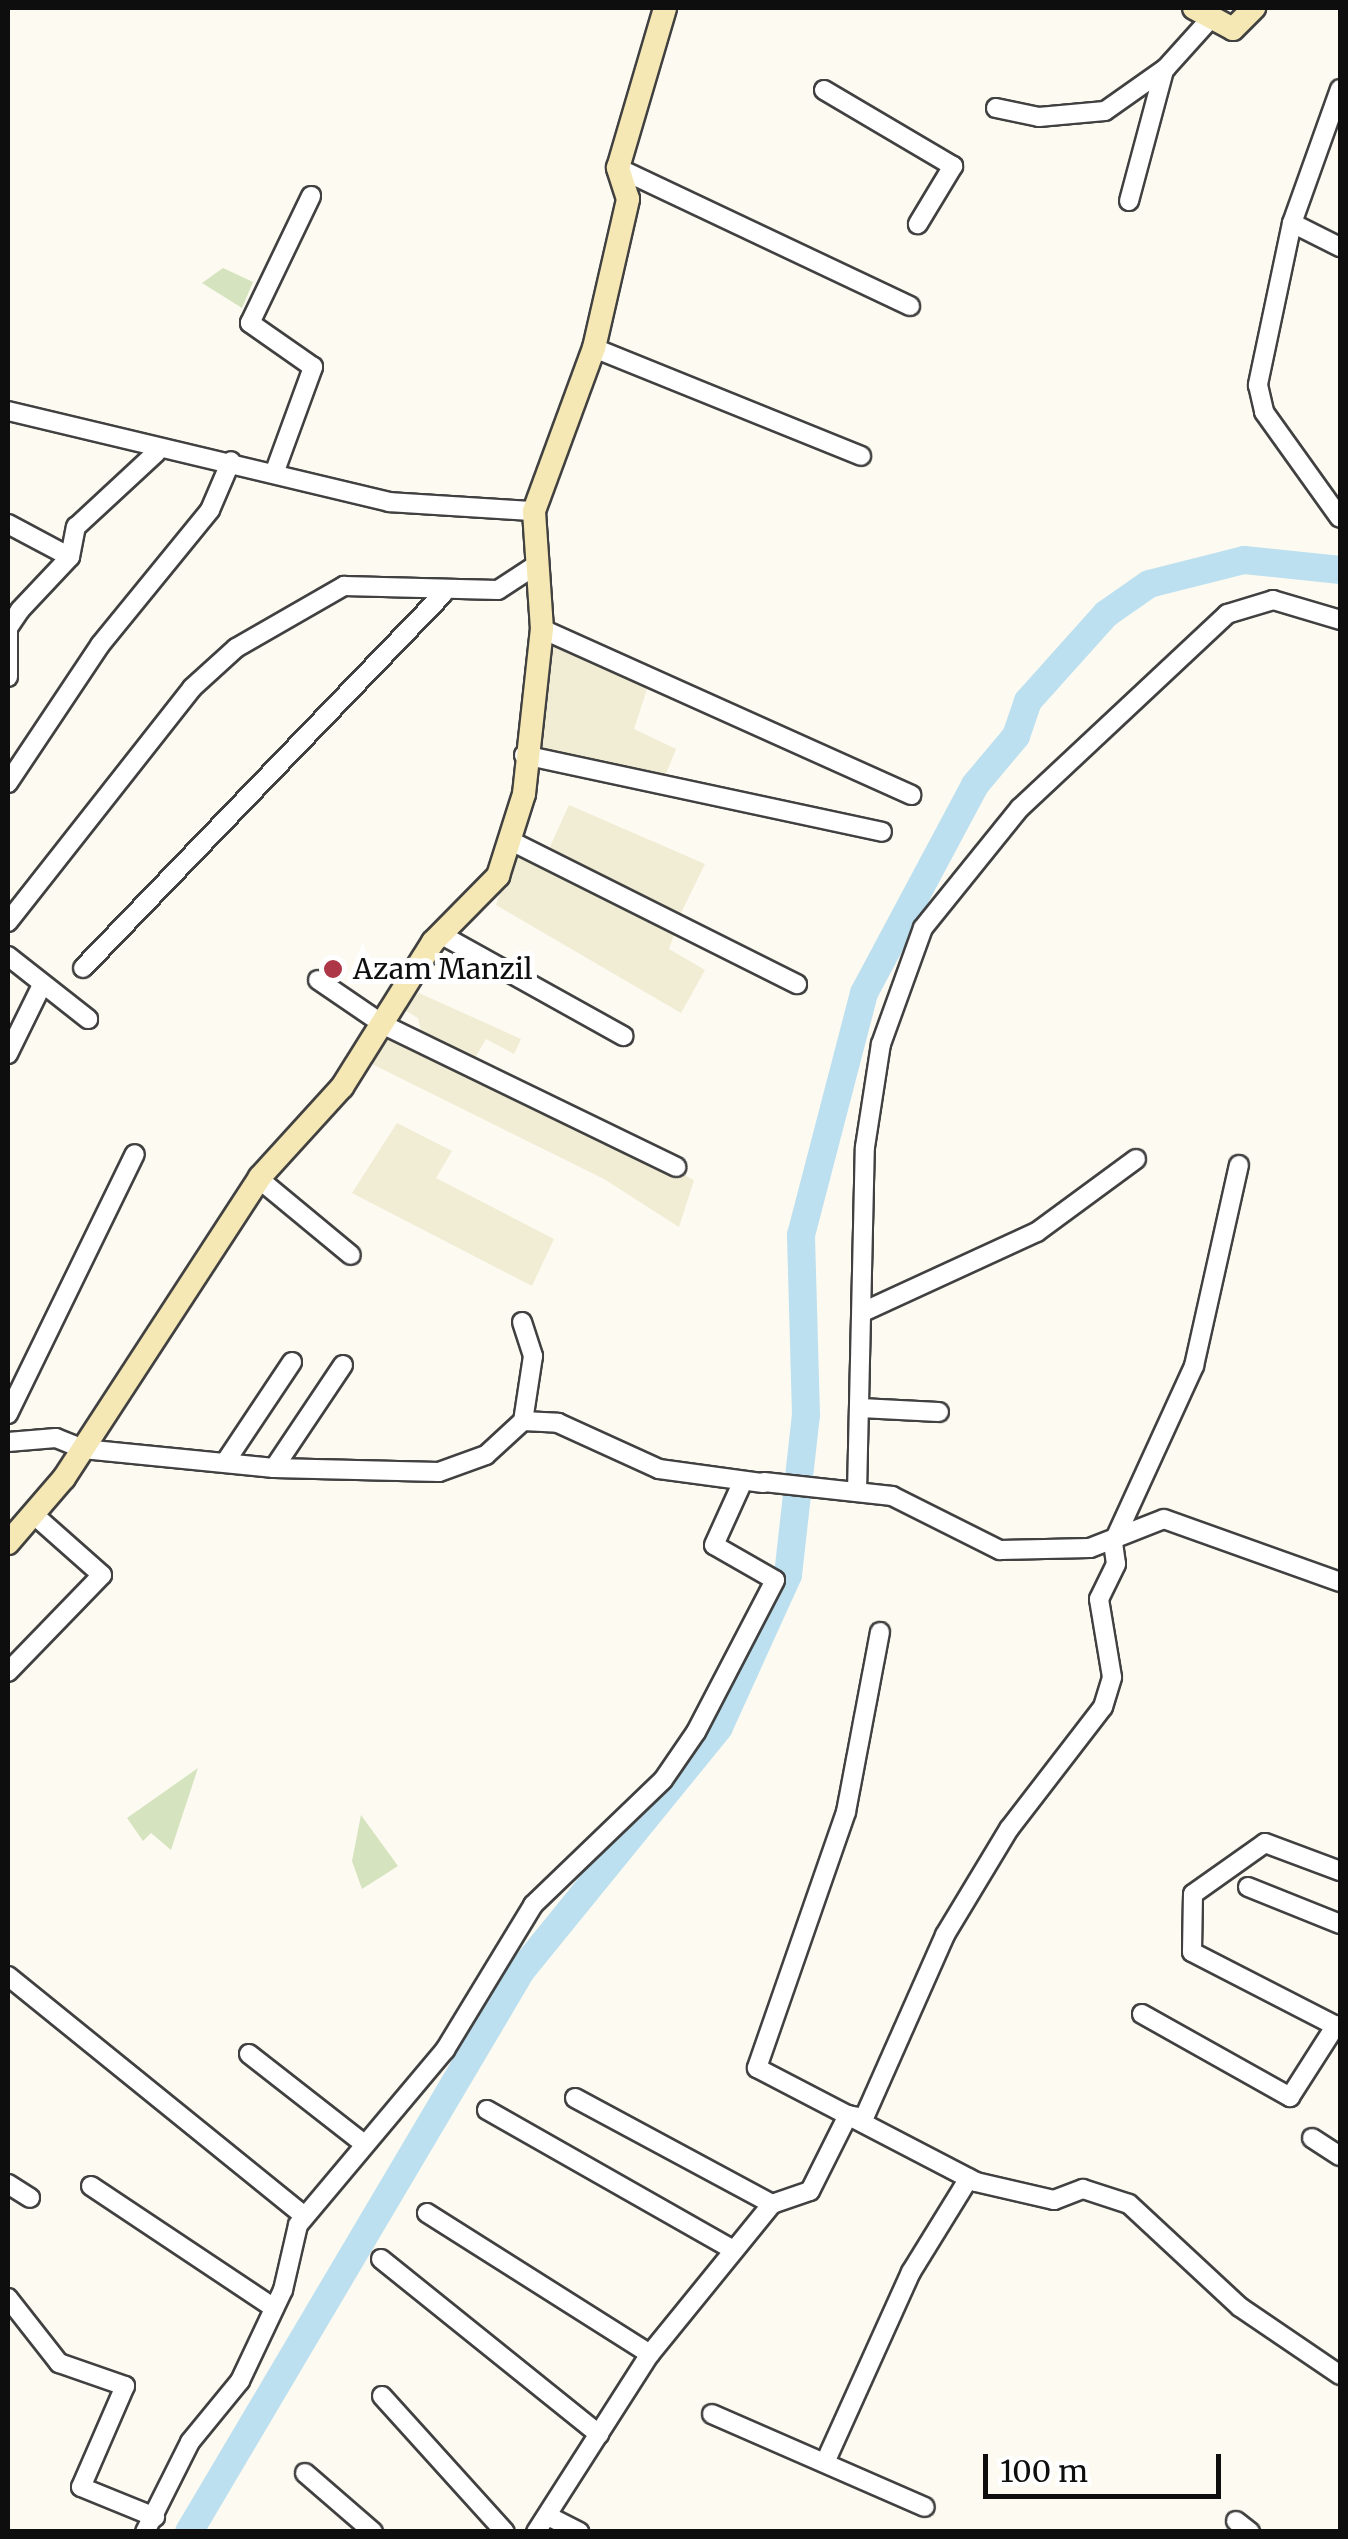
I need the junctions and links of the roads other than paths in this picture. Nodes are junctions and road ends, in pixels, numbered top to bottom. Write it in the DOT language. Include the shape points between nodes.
graph roads {
  1 [pos="665,8"];
  2 [pos="1254,8"];
  3 [pos="1203,12"];
  4 [pos="1164,70"];
  5 [pos="1340,89"];
  6 [pos="824,90"];
  7 [pos="996,108"];
  8 [pos="618,168"];
  9 [pos="311,196"];
  10 [pos="1128,202"];
  11 [pos="1292,223"];
  12 [pos="918,224"];
  13 [pos="1340,247"];
  14 [pos="910,306"];
  15 [pos="594,348"];
  16 [pos="8,411"];
  17 [pos="156,453"];
  18 [pos="861,456"];
  19 [pos="231,461"];
  20 [pos="274,471"];
  21 [pos="534,511"];
  22 [pos="1340,518"];
  23 [pos="8,524"];
  24 [pos="70,557"];
  25 [pos="534,566"];
  26 [pos="444,594"];
  27 [pos="1340,620"];
  28 [pos="542,628"];
  29 [pos="9,668"];
  30 [pos="524,754"];
  31 [pos="8,783"];
  32 [pos="910,795"];
  33 [pos="882,832"];
  34 [pos="510,841"];
  35 [pos="8,922"];
  36 [pos="440,934"];
  37 [pos="8,956"];
  38 [pos="82,968"];
  39 [pos="318,980"];
  40 [pos="797,984"];
  41 [pos="40,989"];
  42 [pos="88,1018"];
  43 [pos="384,1025"];
  44 [pos="624,1036"];
  45 [pos="8,1054"];
  46 [pos="135,1154"];
  47 [pos="1136,1158"];
  48 [pos="1239,1165"];
  49 [pos="676,1167"];
  50 [pos="259,1179"];
  51 [pos="351,1255"];
  52 [pos="865,1310"];
  53 [pos="522,1322"];
  54 [pos="292,1362"];
  55 [pos="343,1365"];
  56 [pos="860,1408"];
  57 [pos="939,1412"];
  58 [pos="8,1414"];
  59 [pos="523,1421"];
  60 [pos="8,1442"];
  61 [pos="82,1449"];
  62 [pos="226,1461"];
  63 [pos="274,1468"];
  64 [pos="743,1480"];
  65 [pos="850,1492"];
  66 [pos="33,1514"];
  67 [pos="8,1543"];
  68 [pos="1113,1543"];
  69 [pos="1340,1582"];
  70 [pos="880,1632"];
  71 [pos="8,1672"];
  72 [pos="1340,1871"];
  73 [pos="1248,1886"];
  74 [pos="1340,1924"];
  75 [pos="8,1976"];
  76 [pos="1142,2014"];
  77 [pos="1338,2026"];
  78 [pos="249,2054"];
  79 [pos="574,2098"];
  80 [pos="487,2110"];
  81 [pos="848,2115"];
  82 [pos="1312,2138"];
  83 [pos="363,2143"];
  84 [pos="1340,2156"];
  85 [pos="968,2178"];
  86 [pos="8,2184"];
  87 [pos="91,2186"];
  88 [pos="30,2198"];
  89 [pos="772,2204"];
  90 [pos="427,2213"];
  91 [pos="304,2216"];
  92 [pos="733,2250"];
  93 [pos="381,2259"];
  94 [pos="8,2298"];
  95 [pos="274,2308"];
  96 [pos="650,2354"];
  97 [pos="1340,2375"];
  98 [pos="382,2396"];
  99 [pos="712,2414"];
  100 [pos="600,2434"];
  101 [pos="827,2458"];
  102 [pos="305,2474"];
  103 [pos="925,2506"];
  104 [pos="550,2517"];
  105 [pos="150,2524"];
  106 [pos="373,2532"];
  107 [pos="506,2532"];
  108 [pos="536,2532"];
  109 [pos="579,2532"];
  1 -- 8 [label="main road"];
  2 -- 3 [label="main road" via="1233,28"];
  3 -- 4 [label="street"];
  4 -- 7 [label="street" via="1105,111 1039,117"];
  4 -- 10 [label="street"];
  5 -- 11 [label="street"];
  6 -- 12 [label="street" via="953,166"];
  8 -- 14 [label="street"];
  8 -- 15 [label="main road" via="628,199"];
  9 -- 20 [label="street" via="250,323 313,368"];
  11 -- 13 [label="street"];
  11 -- 22 [label="street" via="1262,343 1258,398"];
  15 -- 18 [label="street"];
  15 -- 21 [label="main road"];
  16 -- 17 [label="street" via="87,425"];
  17 -- 19 [label="street"];
  17 -- 24 [label="street" via="76,527"];
  19 -- 20 [label="street"];
  19 -- 31 [label="street" via="210,510 100,645"];
  20 -- 21 [label="street" via="389,502"];
  21 -- 25 [label="main road"];
  23 -- 24 [label="street"];
  24 -- 29 [label="street" via="8,628"];
  25 -- 26 [label="street" via="498,590"];
  25 -- 28 [label="main road"];
  26 -- 35 [label="street" via="344,586 236,648 192,688"];
  26 -- 38 [label="street"];
  27 -- 52 [label="street" via="1273,600 1227,614 1020,808 942,896 897,992 872,1090"];
  28 -- 30 [label="main road"];
  28 -- 32 [label="street"];
  30 -- 33 [label="street"];
  30 -- 34 [label="main road"];
  34 -- 36 [label="main road" via="489,894"];
  34 -- 40 [label="street"];
  36 -- 43 [label="main road"];
  36 -- 44 [label="street"];
  37 -- 41 [label="street"];
  39 -- 43 [label="street"];
  41 -- 42 [label="street"];
  41 -- 45 [label="street"];
  43 -- 49 [label="street"];
  43 -- 50 [label="main road"];
  46 -- 58 [label="street"];
  47 -- 52 [label="street" via="1037,1232"];
  48 -- 68 [label="street" via="1194,1366"];
  50 -- 51 [label="street"];
  50 -- 61 [label="main road"];
  52 -- 56 [label="street"];
  53 -- 59 [label="street" via="533,1356"];
  54 -- 62 [label="street"];
  55 -- 63 [label="street"];
  56 -- 57 [label="street"];
  56 -- 65 [label="street"];
  59 -- 63 [label="street" via="486,1455 439,1472"];
  59 -- 64 [label="street" via="558,1423 659,1469"];
  60 -- 61 [label="street" via="56,1438"];
  61 -- 62 [label="street"];
  61 -- 66 [label="main road"];
  62 -- 63 [label="street"];
  64 -- 65 [label="street"];
  64 -- 83 [label="street" via="714,1545 775,1580 696,1732 663,1780 533,1905 445,2050"];
  65 -- 68 [label="street" via="892,1496 1000,1550"];
  66 -- 67 [label="main road"];
  66 -- 71 [label="street" via="102,1575"];
  68 -- 69 [label="street" via="1164,1519"];
  68 -- 81 [label="street" via="1116,1564 1099,1599 1112,1676 1103,1707 1009,1828 911,2000 904,2039 864,2118"];
  70 -- 81 [label="street" via="846,1812 756,2068"];
  72 -- 77 [label="street" via="1265,1844 1193,1894 1192,1952"];
  73 -- 74 [label="street"];
  75 -- 91 [label="street"];
  76 -- 77 [label="street" via="1290,2097"];
  78 -- 83 [label="street"];
  79 -- 89 [label="street"];
  80 -- 92 [label="street"];
  81 -- 85 [label="street"];
  81 -- 89 [label="street" via="810,2191"];
  82 -- 84 [label="street"];
  83 -- 91 [label="street"];
  85 -- 97 [label="street" via="1054,2200 1083,2188 1130,2204 1240,2306"];
  85 -- 101 [label="street" via="911,2272"];
  86 -- 88 [label="street"];
  87 -- 95 [label="street"];
  89 -- 92 [label="street"];
  90 -- 96 [label="street"];
  91 -- 95 [label="street"];
  92 -- 96 [label="street"];
  93 -- 100 [label="street"];
  94 -- 105 [label="street" via="59,2363 125,2386 82,2487"];
  95 -- 105 [label="street"];
  96 -- 100 [label="street"];
  98 -- 107 [label="street"];
  99 -- 101 [label="street"];
  100 -- 104 [label="street" via="561,2484"];
  101 -- 103 [label="street"];
  102 -- 106 [label="street"];
  104 -- 108 [label="street"];
  104 -- 109 [label="street"];
}
